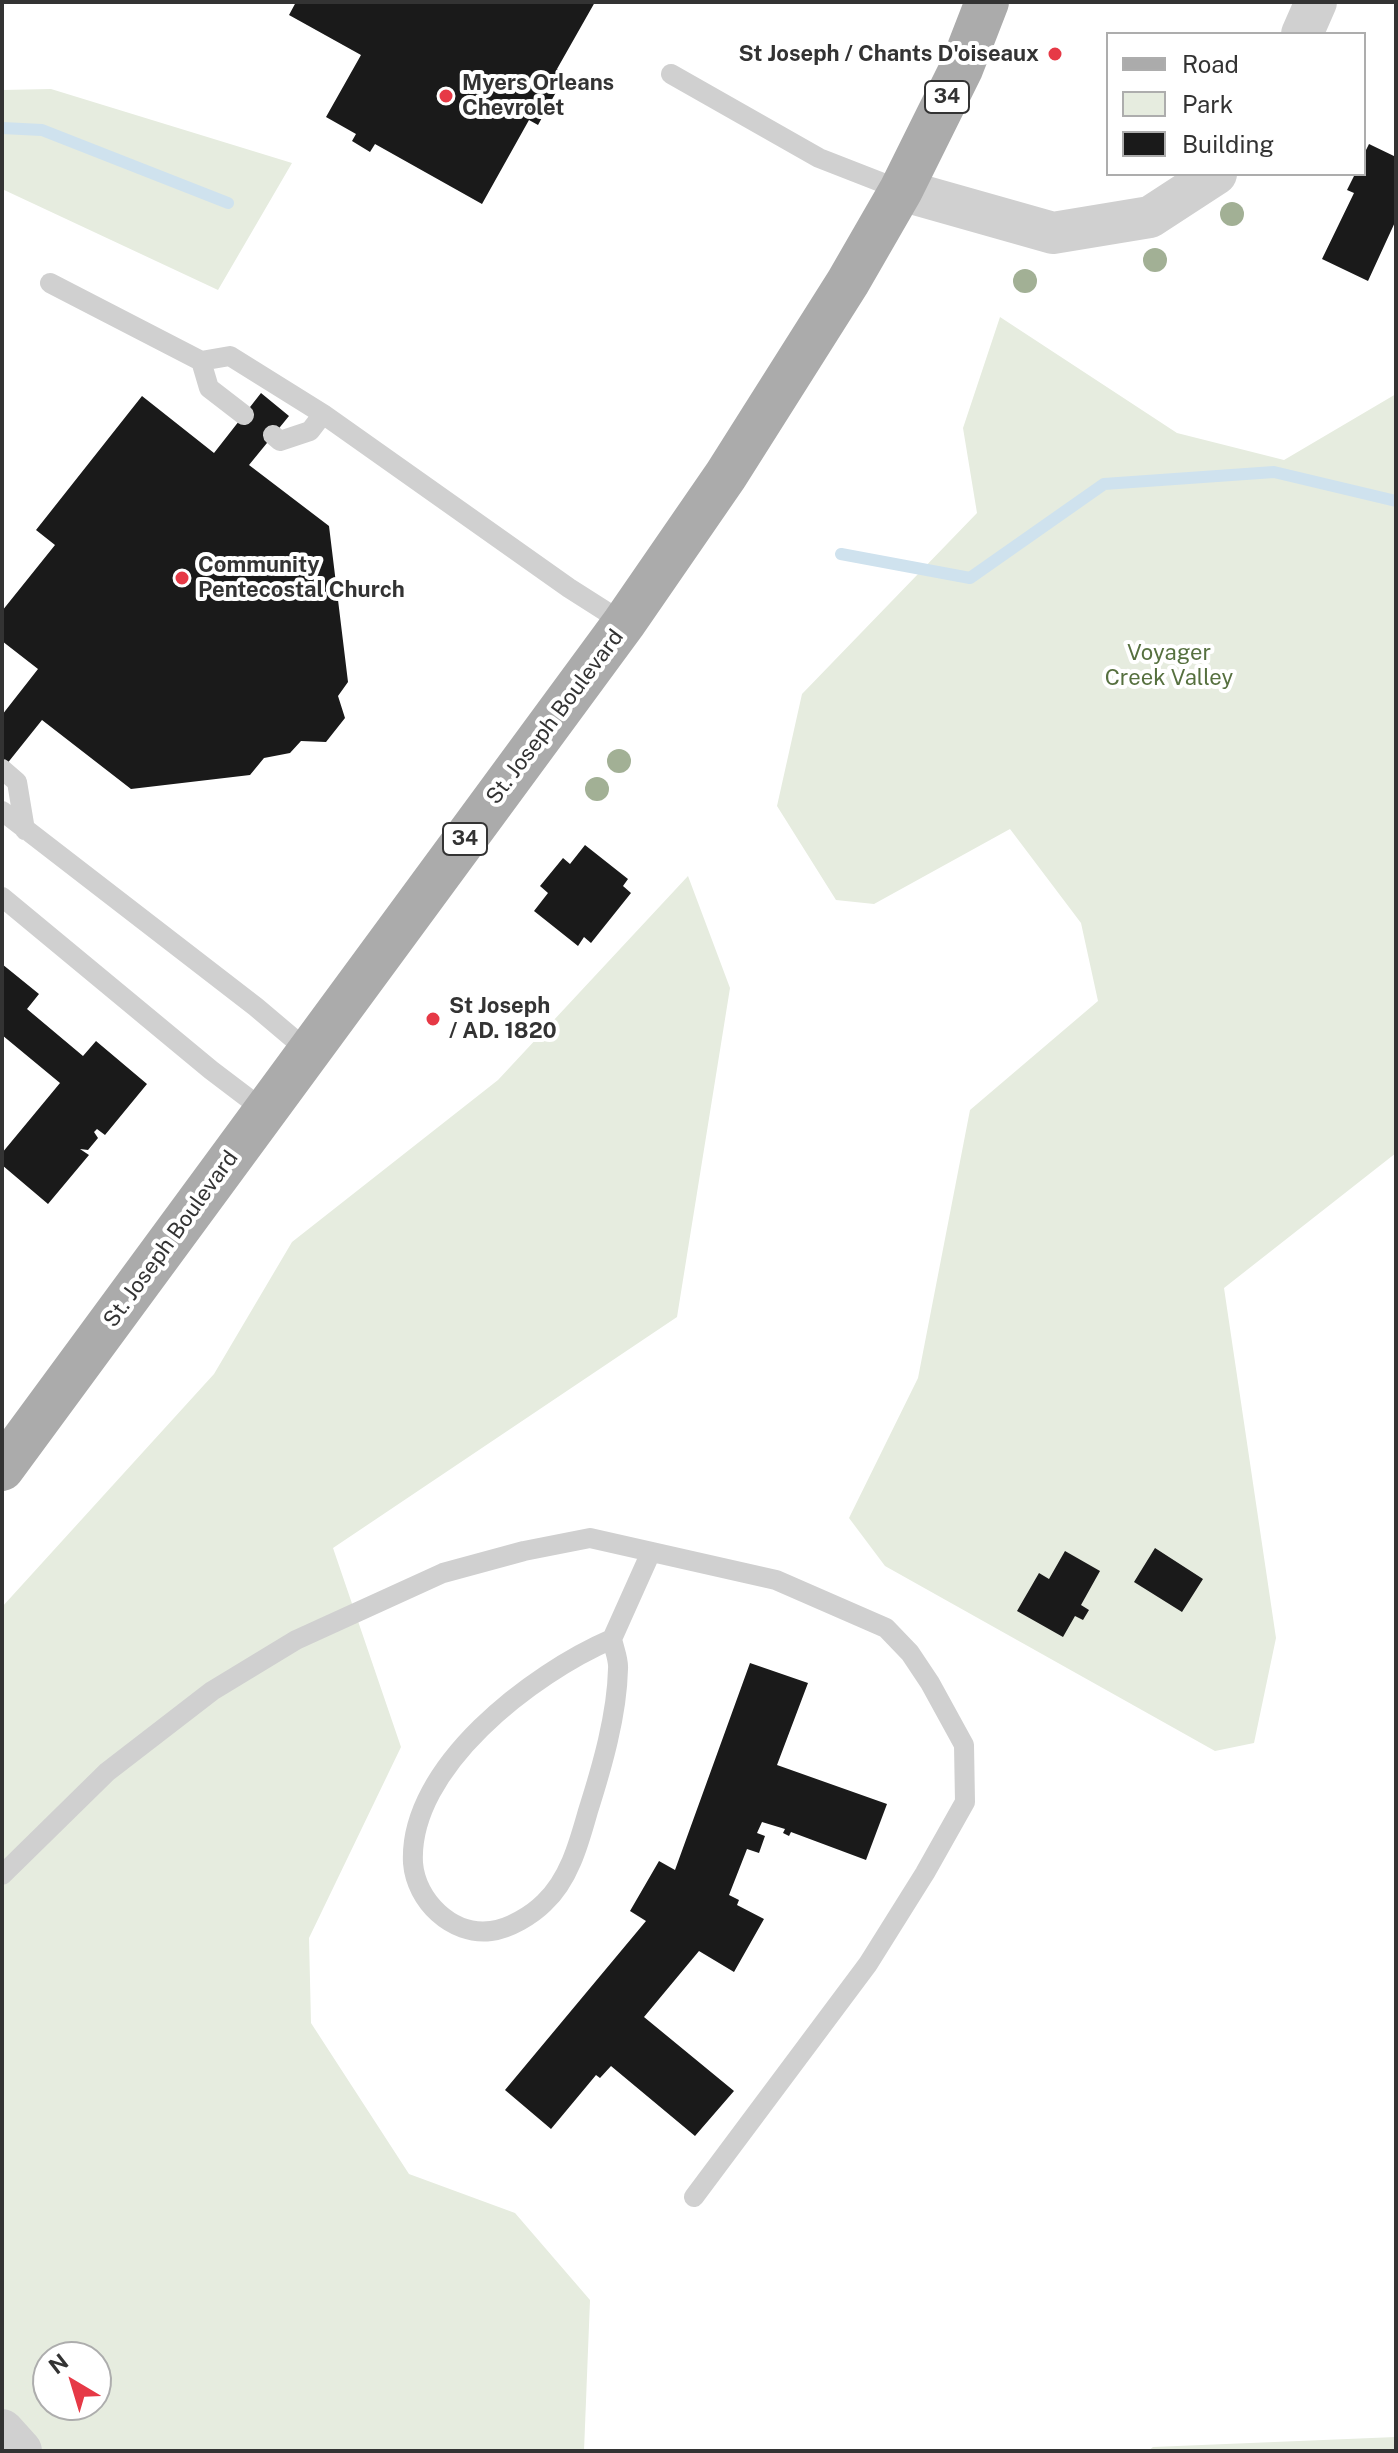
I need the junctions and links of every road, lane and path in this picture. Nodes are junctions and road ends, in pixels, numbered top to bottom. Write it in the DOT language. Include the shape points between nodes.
graph roads {
  1 [pos="987,2"];
  2 [pos="1316,2"];
  3 [pos="1303,32"];
  4 [pos="671,74"];
  5 [pos="1213,176"];
  6 [pos="901,190"];
  7 [pos="50,283"];
  8 [pos="201,361"];
  9 [pos="323,414"];
  10 [pos="244,415"];
  11 [pos="273,435"];
  12 [pos="624,623"];
  13 [pos="2,769"];
  14 [pos="2,811"];
  15 [pos="25,830"];
  16 [pos="2,897"];
  17 [pos="308,1051"];
  18 [pos="265,1111"];
  19 [pos="2,1469"];
  20 [pos="651,1552"];
  21 [pos="612,1639"];
  22 [pos="2,1875"];
  23 [pos="694,2197"];
  24 [pos="2,2431"];
  25 [pos="20,2451"];
  1 -- 6 [label="main road, St. Joseph Boulevard / 34" via="961,69"];
  2 -- 3 [label="street"];
  4 -- 6 [label="lane" via="819,158"];
  5 -- 6 [label="street" via="1150,217 1053,233"];
  6 -- 12 [label="main road, St. Joseph Boulevard / 34" via="726,475"];
  7 -- 8 [label="lane"];
  8 -- 9 [label="lane" via="230,356"];
  8 -- 10 [label="lane" via="209,388"];
  9 -- 11 [label="lane" via="310,431 280,441"];
  9 -- 12 [label="lane"];
  12 -- 17 [label="main road, St. Joseph Boulevard / 34"];
  13 -- 15 [label="lane" via="17,782"];
  14 -- 15 [label="lane"];
  15 -- 17 [label="lane"];
  16 -- 18 [label="lane"];
  17 -- 18 [label="main road, St. Joseph Boulevard / 34"];
  18 -- 19 [label="main road, St. Joseph Boulevard / 34"];
  20 -- 21 [label="lane"];
  20 -- 22 [label="lane" via="590,1538 524,1551 443,1573 296,1640 212,1691 107,1772"];
  20 -- 23 [label="lane" via="776,1580 886,1628 930,1683 964,1745 965,1802 925,1873 868,1964"];
  21 -- 21 [label="lane" via="555,1670 511,1703 443,1769 426,1801 413,1865 423,1896 439,1915 467,1930 492,1931 518,1922 544,1903 563,1878 580,1841 607,1744 619,1667"];
  24 -- 25 [label="street"];
}
